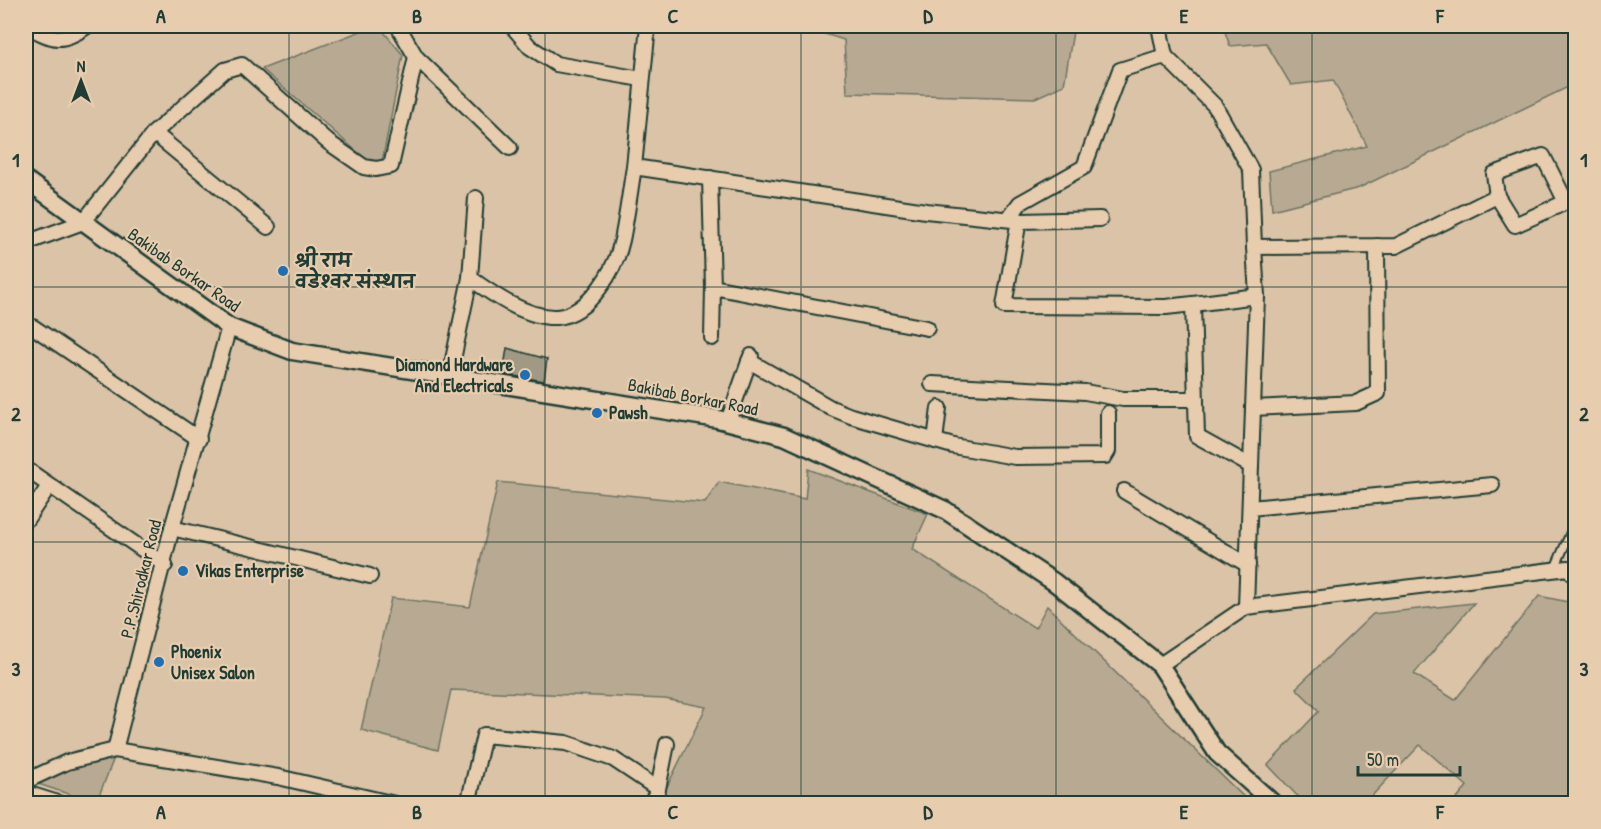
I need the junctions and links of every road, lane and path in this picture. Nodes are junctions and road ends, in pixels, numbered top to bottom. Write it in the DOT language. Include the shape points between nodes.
graph roads {
  1 [pos="27,26"];
  2 [pos="87,26"];
  3 [pos="398,26"];
  4 [pos="512,26"];
  5 [pos="648,26"];
  6 [pos="1159,26"];
  7 [pos="1165,56"];
  8 [pos="416,57"];
  9 [pos="641,79"];
  10 [pos="154,133"];
  11 [pos="510,148"];
  12 [pos="634,167"];
  13 [pos="710,178"];
  14 [pos="26,180"];
  15 [pos="1497,196"];
  16 [pos="476,198"];
  17 [pos="1100,219"];
  18 [pos="1013,220"];
  19 [pos="83,222"];
  20 [pos="268,227"];
  21 [pos="26,243"];
  22 [pos="1377,246"];
  23 [pos="1254,247"];
  24 [pos="470,278"];
  25 [pos="713,286"];
  26 [pos="1257,296"];
  27 [pos="1193,304"];
  28 [pos="229,327"];
  29 [pos="927,328"];
  30 [pos="28,329"];
  31 [pos="712,338"];
  32 [pos="450,374"];
  33 [pos="932,384"];
  34 [pos="1196,399"];
  35 [pos="939,408"];
  36 [pos="1253,408"];
  37 [pos="1108,413"];
  38 [pos="728,421"];
  39 [pos="199,439"];
  40 [pos="935,441"];
  41 [pos="1251,466"];
  42 [pos="26,470"];
  43 [pos="1492,485"];
  44 [pos="50,486"];
  45 [pos="1124,491"];
  46 [pos="1250,508"];
  47 [pos="26,520"];
  48 [pos="1575,520"];
  49 [pos="172,528"];
  50 [pos="165,565"];
  51 [pos="1248,565"];
  52 [pos="1554,570"];
  53 [pos="370,576"];
  54 [pos="1575,578"];
  55 [pos="1246,608"];
  56 [pos="1160,665"];
  57 [pos="667,744"];
  58 [pos="115,750"];
  59 [pos="26,781"];
  60 [pos="332,789"];
  61 [pos="658,789"];
  62 [pos="26,793"];
  63 [pos="61,804"];
  64 [pos="327,804"];
  65 [pos="395,804"];
  66 [pos="468,804"];
  67 [pos="651,804"];
  68 [pos="1274,804"];
  1 -- 2 [label="street" via="52,39 70,38"];
  3 -- 8 [label="street"];
  4 -- 9 [label="street" via="530,47 556,64"];
  5 -- 9 [label="street"];
  6 -- 7 [label="street"];
  7 -- 18 [label="street" via="1120,70 1084,167 1020,203"];
  7 -- 23 [label="street" via="1215,106 1251,170"];
  8 -- 10 [label="street" via="391,166 364,167 328,142 242,65 225,70"];
  8 -- 11 [label="street"];
  9 -- 12 [label="street"];
  10 -- 19 [label="street"];
  10 -- 20 [label="street"];
  12 -- 13 [label="street"];
  12 -- 24 [label="street" via="622,242 607,276 583,306 558,317 528,311 499,298"];
  13 -- 18 [label="street" via="926,211"];
  13 -- 25 [label="street"];
  14 -- 19 [label="street, Bakibab Borkar Road"];
  15 -- 15 [label="street" via="1494,174 1543,156 1566,202 1515,225"];
  15 -- 22 [label="street" via="1396,246"];
  16 -- 24 [label="street"];
  17 -- 18 [label="street"];
  18 -- 27 [label="street" via="1004,306"];
  19 -- 21 [label="street"];
  19 -- 28 [label="street, Bakibab Borkar Road"];
  22 -- 23 [label="street"];
  22 -- 36 [label="street" via="1378,393 1356,403"];
  23 -- 26 [label="street"];
  24 -- 32 [label="street"];
  25 -- 29 [label="street"];
  25 -- 31 [label="street"];
  26 -- 27 [label="street"];
  26 -- 36 [label="street"];
  27 -- 34 [label="street"];
  28 -- 32 [label="street, Bakibab Borkar Road" via="291,351"];
  28 -- 39 [label="street, P.P.Shirodkar Road"];
  30 -- 39 [label="street"];
  32 -- 38 [label="street, Bakibab Borkar Road"];
  33 -- 34 [label="street" via="1085,392 1123,399"];
  34 -- 41 [label="street" via="1197,436"];
  35 -- 40 [label="street"];
  36 -- 41 [label="street"];
  37 -- 40 [label="street" via="1105,456 1014,457"];
  38 -- 40 [label="street" via="750,358 831,408"];
  38 -- 56 [label="street, Bakibab Borkar Road" via="784,436 945,510 1054,582"];
  39 -- 49 [label="street, P.P.Shirodkar Road"];
  41 -- 46 [label="street"];
  42 -- 44 [label="street"];
  43 -- 46 [label="street"];
  44 -- 47 [label="street"];
  44 -- 50 [label="street"];
  45 -- 51 [label="street"];
  46 -- 51 [label="street"];
  48 -- 52 [label="lane"];
  49 -- 50 [label="street, P.P.Shirodkar Road"];
  49 -- 53 [label="street"];
  50 -- 58 [label="street, P.P.Shirodkar Road"];
  51 -- 55 [label="street"];
  52 -- 54 [label="street" via="1568,568"];
  52 -- 55 [label="street"];
  55 -- 56 [label="street"];
  56 -- 68 [label="street, Bakibab Borkar Road" via="1217,753"];
  57 -- 61 [label="street"];
  58 -- 59 [label="street" via="68,762"];
  58 -- 60 [label="street"];
  60 -- 64 [label="street"];
  60 -- 65 [label="street"];
  61 -- 66 [label="street" via="613,759 566,743 484,735"];
  61 -- 67 [label="street"];
  62 -- 63 [label="street"];
}
